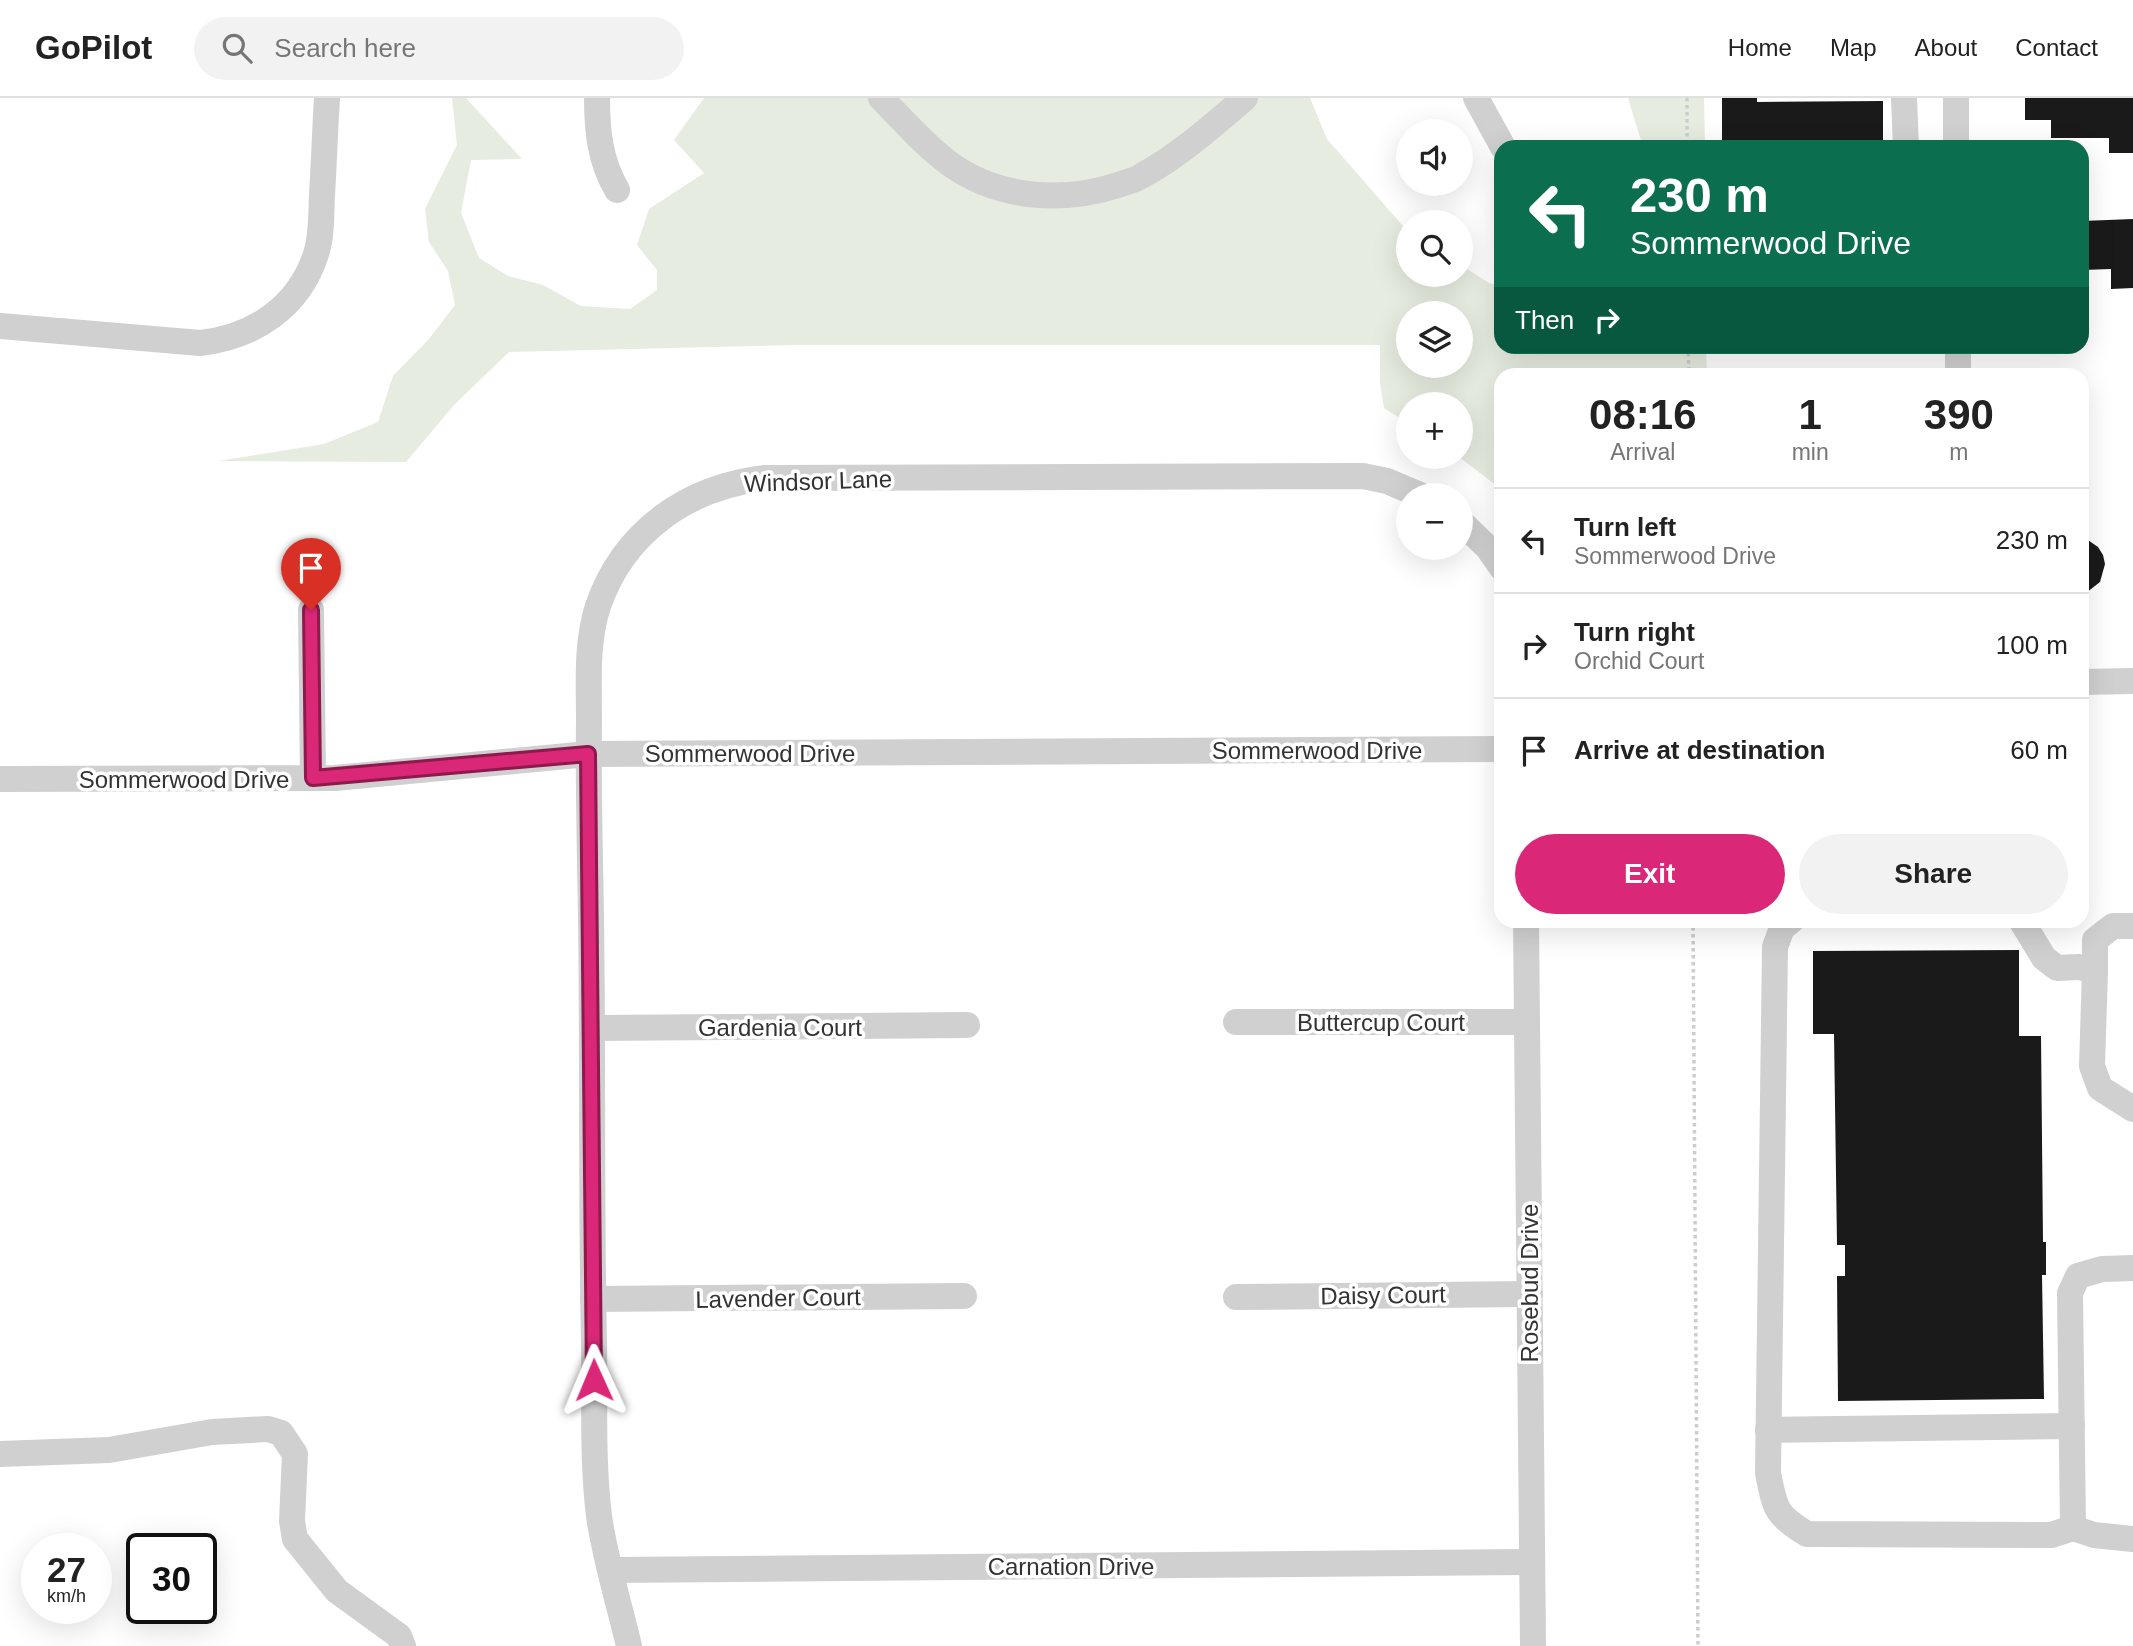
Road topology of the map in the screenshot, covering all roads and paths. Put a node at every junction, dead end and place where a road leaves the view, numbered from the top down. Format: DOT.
graph roads {
  1 [pos="327,98"];
  2 [pos="597,98"];
  3 [pos="881,98"];
  4 [pos="1245,98"];
  5 [pos="1476,98"];
  6 [pos="1686,98"];
  7 [pos="1904,98"];
  8 [pos="1956,98"];
  9 [pos="1499,140"];
  10 [pos="1687,140"];
  11 [pos="1906,140"];
  12 [pos="1956,140"];
  13 [pos="617,190"];
  14 [pos="0,326"];
  15 [pos="1396,485"];
  16 [pos="1473,534"];
  17 [pos="1494,557"];
  18 [pos="311,610"];
  19 [pos="2133,681"];
  20 [pos="2089,682"];
  21 [pos="1494,749"];
  22 [pos="588,754"];
  23 [pos="313,778"];
  24 [pos="0,779"];
  25 [pos="2133,926"];
  26 [pos="1526,928"];
  27 [pos="1693,928"];
  28 [pos="1782,928"];
  29 [pos="2026,928"];
  30 [pos="2095,971"];
  31 [pos="1236,1022"];
  32 [pos="1527,1022"];
  33 [pos="967,1025"];
  34 [pos="593,1028"];
  35 [pos="2133,1109"];
  36 [pos="2133,1268"];
  37 [pos="1530,1294"];
  38 [pos="964,1296"];
  39 [pos="1236,1297"];
  40 [pos="593,1299"];
  41 [pos="2072,1426"];
  42 [pos="1769,1430"];
  43 [pos="0,1454"];
  44 [pos="2073,1528"];
  45 [pos="2133,1539"];
  46 [pos="1530,1562"];
  47 [pos="611,1570"];
  48 [pos="403,1646"];
  49 [pos="629,1646"];
  50 [pos="1532,1646"];
  51 [pos="1698,1646"];
  1 -- 14 [label="street"];
  2 -- 13 [label="street"];
  3 -- 4 [label="street"];
  5 -- 9 [label="street"];
  6 -- 10 [label="path"];
  7 -- 11 [label="street"];
  8 -- 12 [label="street"];
  15 -- 22 [label="street, Windsor Lane"];
  16 -- 17 [label="street"];
  18 -- 23 [label="street"];
  19 -- 20 [label="street"];
  21 -- 22 [label="street, Sommerwood Drive"];
  22 -- 23 [label="street, Sommerwood Drive"];
  22 -- 34 [label="street, Windsor Lane"];
  23 -- 24 [label="street, Sommerwood Drive"];
  25 -- 30 [label="street"];
  26 -- 32 [label="street, Rosebud Drive"];
  27 -- 51 [label="path"];
  28 -- 42 [label="street"];
  29 -- 30 [label="street"];
  30 -- 35 [label="street"];
  31 -- 32 [label="street, Buttercup Court"];
  32 -- 37 [label="street, Rosebud Drive"];
  33 -- 34 [label="street, Gardenia Court"];
  34 -- 40 [label="street, Windsor Lane"];
  36 -- 41 [label="street"];
  37 -- 39 [label="street, Daisy Court"];
  37 -- 46 [label="street, Rosebud Drive"];
  38 -- 40 [label="street, Lavender Court"];
  40 -- 47 [label="street, Windsor Lane"];
  41 -- 42 [label="street"];
  41 -- 44 [label="street"];
  42 -- 44 [label="street"];
  43 -- 48 [label="street"];
  44 -- 45 [label="street"];
  46 -- 47 [label="street, Carnation Drive"];
  46 -- 50 [label="street, Rosebud Drive"];
  47 -- 49 [label="street, Windsor Lane"];
}
